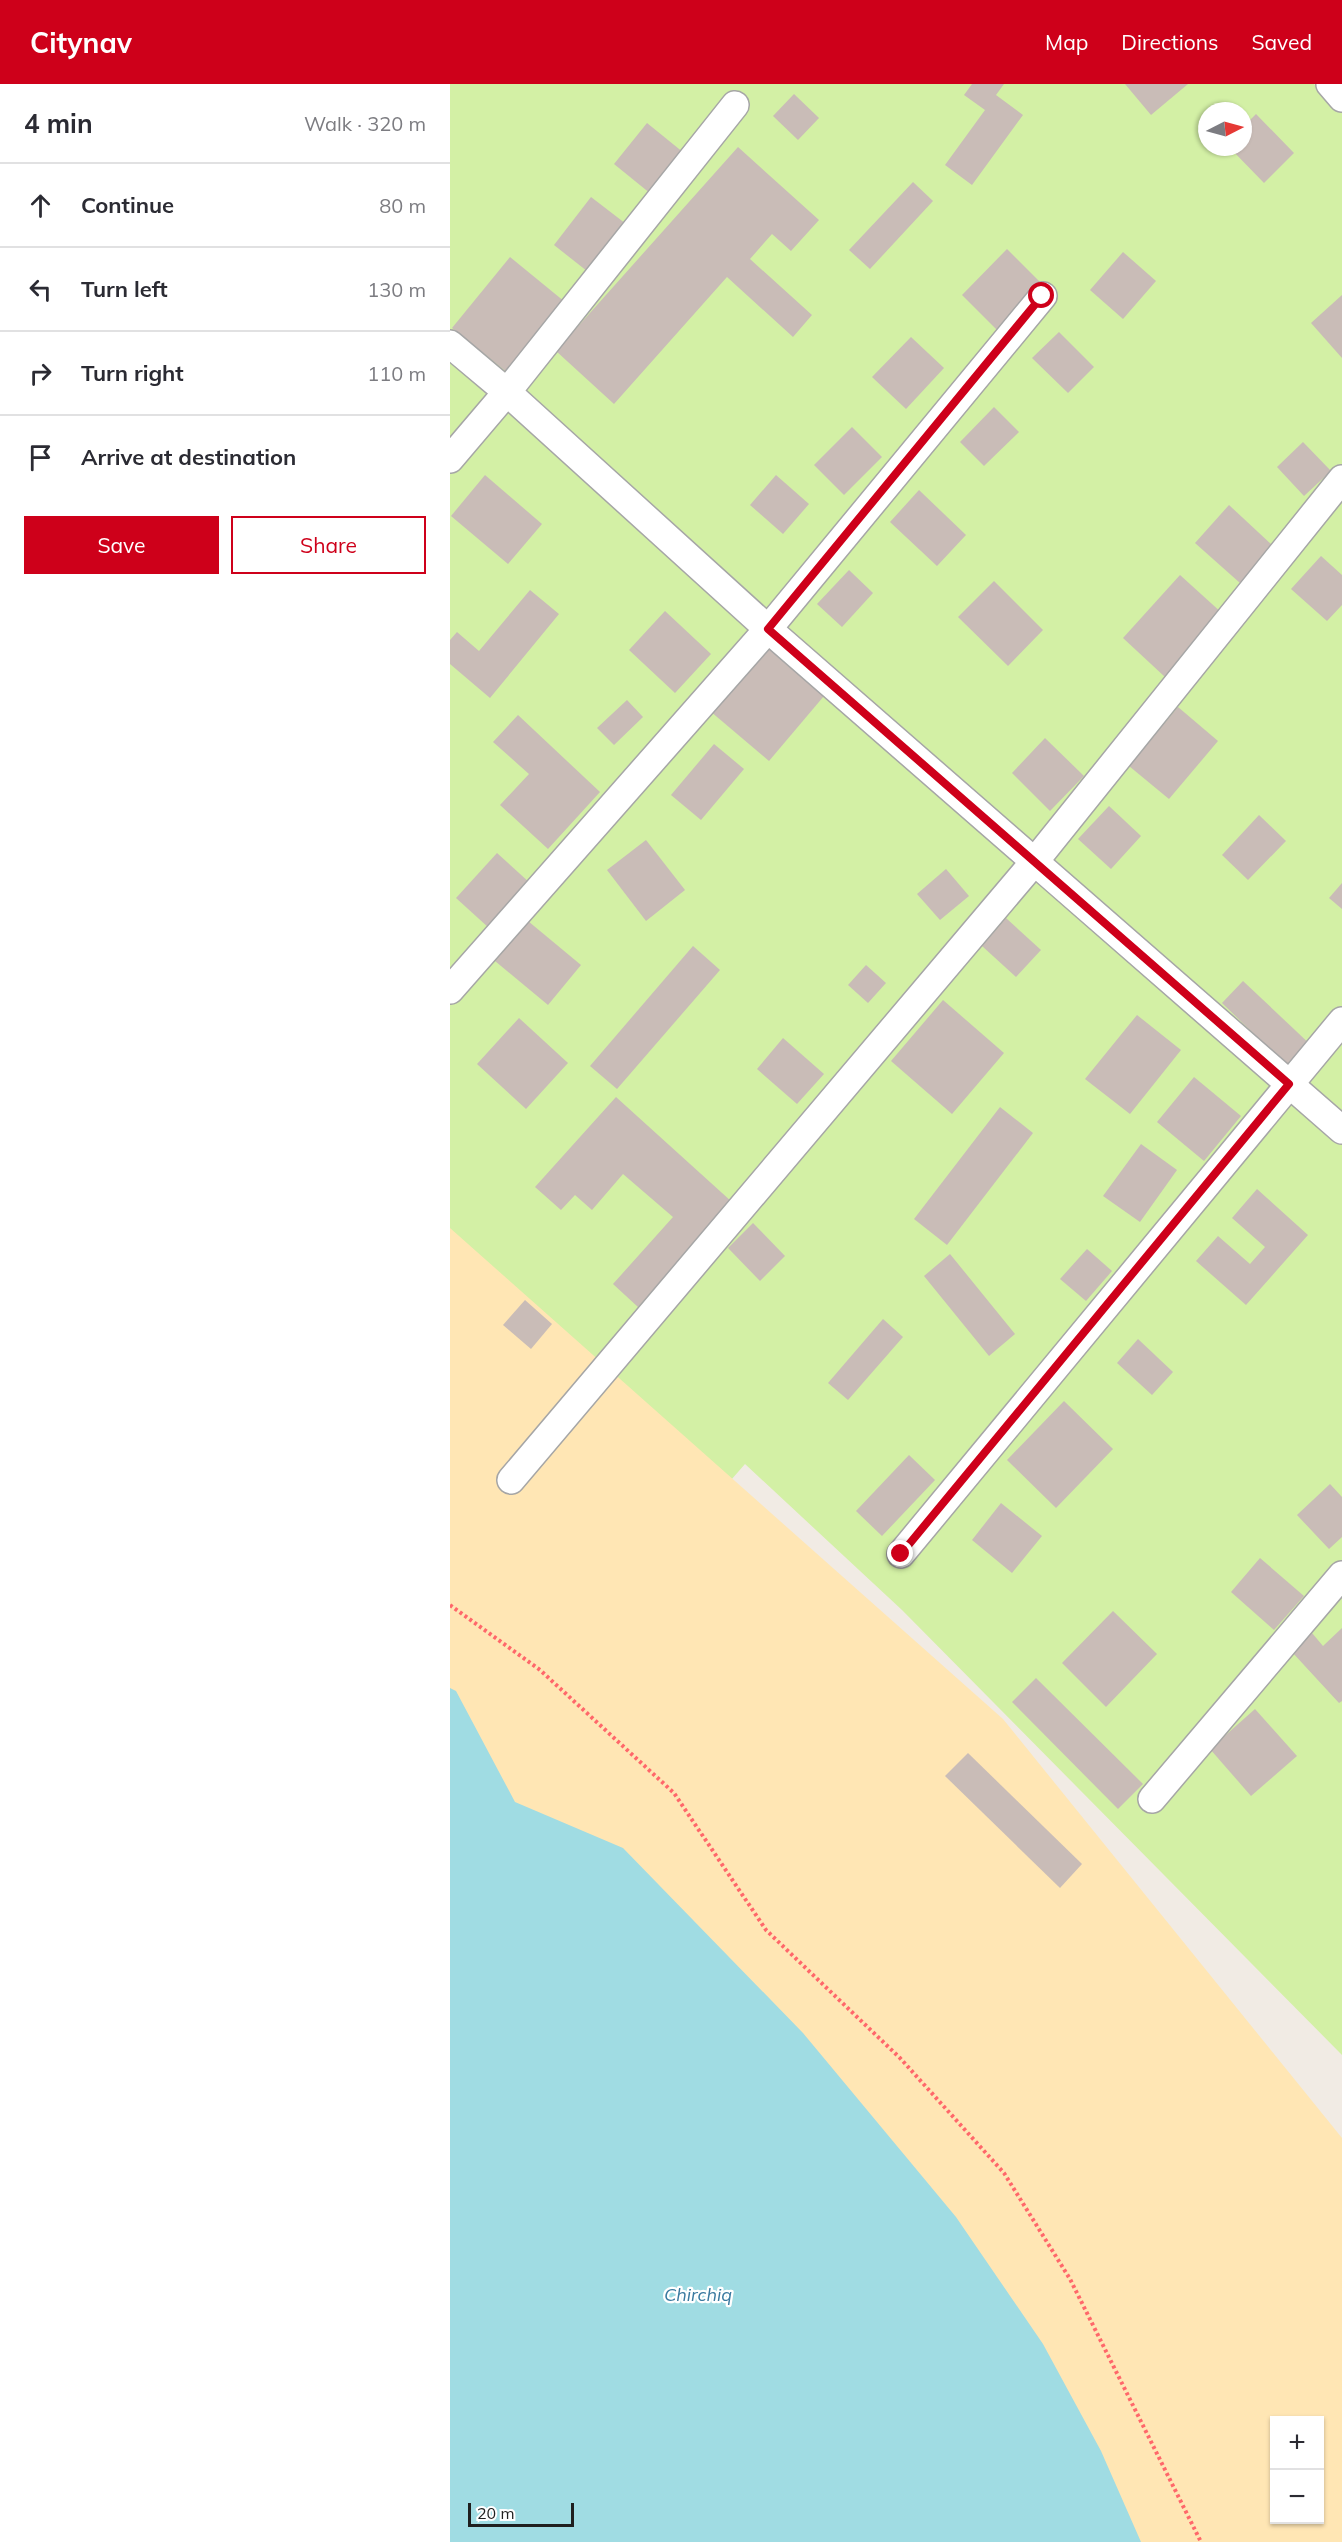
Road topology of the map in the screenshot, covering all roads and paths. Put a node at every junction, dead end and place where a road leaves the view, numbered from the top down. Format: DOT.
graph roads {
  1 [pos="1330,84"];
  2 [pos="1342,98"];
  3 [pos="735,105"];
  4 [pos="1042,296"];
  5 [pos="450,344"];
  6 [pos="507,392"];
  7 [pos="450,459"];
  8 [pos="1342,479"];
  9 [pos="768,629"];
  10 [pos="1035,861"];
  11 [pos="450,990"];
  12 [pos="1342,1021"];
  13 [pos="1289,1084"];
  14 [pos="1342,1131"];
  15 [pos="511,1480"];
  16 [pos="901,1554"];
  17 [pos="1342,1575"];
  18 [pos="450,1605"];
  19 [pos="1152,1799"];
  20 [pos="1201,2542"];
  1 -- 2 [label="street"];
  3 -- 6 [label="street"];
  4 -- 9 [label="street"];
  5 -- 6 [label="street"];
  6 -- 7 [label="street"];
  6 -- 9 [label="street"];
  8 -- 10 [label="street"];
  9 -- 10 [label="street"];
  9 -- 11 [label="street"];
  10 -- 13 [label="street"];
  10 -- 15 [label="street"];
  12 -- 13 [label="street"];
  13 -- 14 [label="street"];
  13 -- 16 [label="street"];
  17 -- 19 [label="street"];
  18 -- 20 [label="path"];
}
